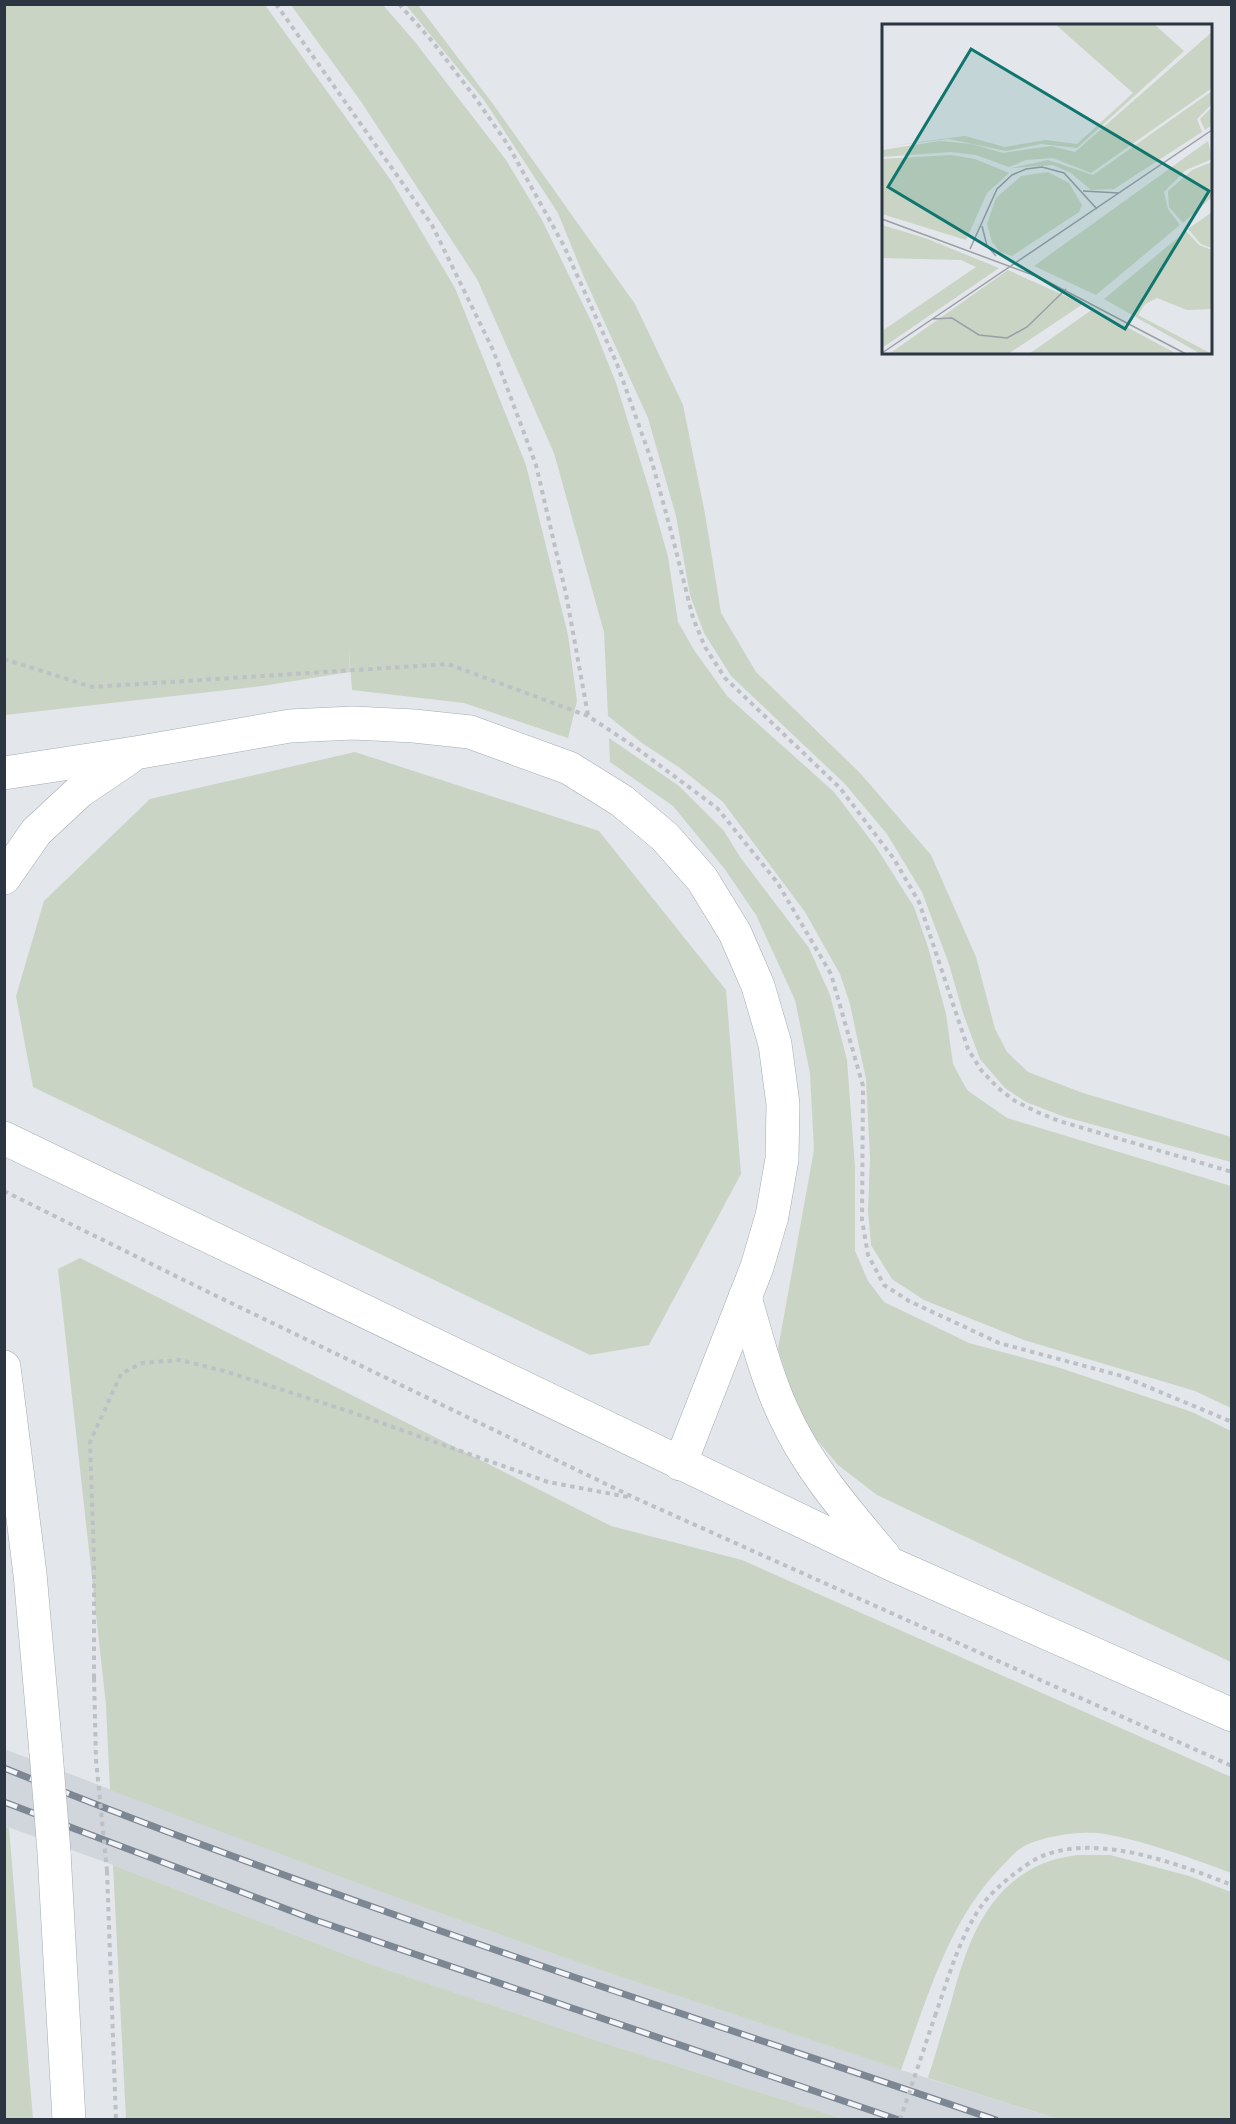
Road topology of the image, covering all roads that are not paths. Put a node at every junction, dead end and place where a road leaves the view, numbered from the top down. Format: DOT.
graph roads {
  1 [pos="135,753"];
  2 [pos="4,773"];
  3 [pos="4,878"];
  4 [pos="4,1138"];
  5 [pos="745,1297"];
  6 [pos="4,1367"];
  7 [pos="680,1464"];
  8 [pos="891,1564"];
  9 [pos="17,1569"];
  10 [pos="1232,1715"];
  11 [pos="69,2120"];
  1 -- 2 [label="main road"];
  1 -- 3 [label="main road"];
  1 -- 5 [label="main road"];
  4 -- 7 [label="main road"];
  5 -- 7 [label="main road"];
  5 -- 8 [label="main road"];
  6 -- 9 [label="main road"];
  7 -- 8 [label="main road"];
  8 -- 10 [label="main road"];
  9 -- 11 [label="main road, bridge"];
}
